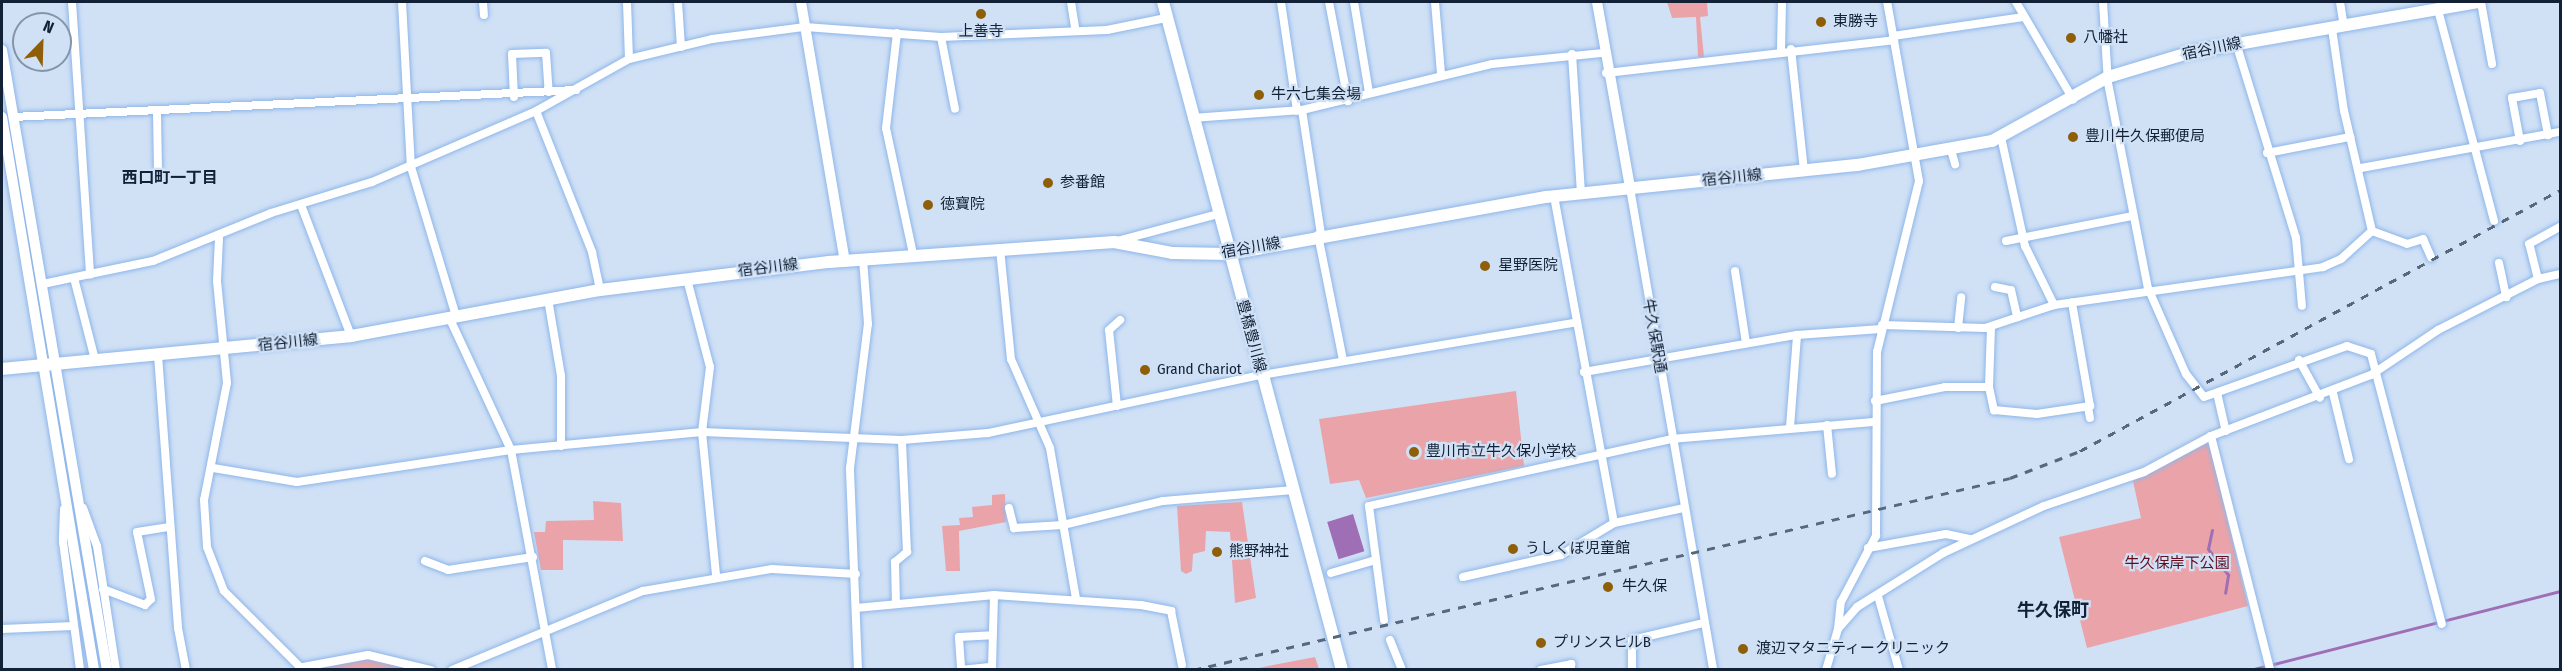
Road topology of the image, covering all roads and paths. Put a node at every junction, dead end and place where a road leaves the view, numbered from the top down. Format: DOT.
graph roads {
  1 [pos="72,2"];
  2 [pos="402,2"];
  3 [pos="483,2"];
  4 [pos="627,2"];
  5 [pos="678,2"];
  6 [pos="801,2"];
  7 [pos="1071,2"];
  8 [pos="1163,2"];
  9 [pos="1281,2"];
  10 [pos="1329,2"];
  11 [pos="1354,2"];
  12 [pos="1435,2"];
  13 [pos="1597,2"];
  14 [pos="1782,2"];
  15 [pos="1887,2"];
  16 [pos="2016,2"];
  17 [pos="2103,2"];
  18 [pos="2340,2"];
  19 [pos="2479,2"];
  20 [pos="2438,10"];
  21 [pos="484,15"];
  22 [pos="2024,17"];
  23 [pos="1166,18"];
  24 [pos="805,27"];
  25 [pos="1075,28"];
  26 [pos="2338,28"];
  27 [pos="897,33"];
  28 [pos="941,37"];
  29 [pos="1893,38"];
  30 [pos="2236,43"];
  31 [pos="681,47"];
  32 [pos="1791,49"];
  33 [pos="2,50"];
  34 [pos="1781,50"];
  35 [pos="1603,53"];
  36 [pos="1572,54"];
  37 [pos="629,59"];
  38 [pos="2492,64"];
  39 [pos="1606,73"];
  40 [pos="1441,74"];
  41 [pos="2108,77"];
  42 [pos="580,90"];
  43 [pos="549,92"];
  44 [pos="1369,93"];
  45 [pos="514,97"];
  46 [pos="2073,99"];
  47 [pos="1348,101"];
  48 [pos="407,102"];
  49 [pos="955,109"];
  50 [pos="1299,110"];
  51 [pos="536,111"];
  52 [pos="157,112"];
  53 [pos="80,116"];
  54 [pos="2,117"];
  55 [pos="13,117"];
  56 [pos="1192,118"];
  57 [pos="2560,132"];
  58 [pos="2548,135"];
  59 [pos="2001,137"];
  60 [pos="2350,137"];
  61 [pos="2520,141"];
  62 [pos="1951,150"];
  63 [pos="2473,151"];
  64 [pos="2266,153"];
  65 [pos="1916,156"];
  66 [pos="1954,164"];
  67 [pos="411,167"];
  68 [pos="158,168"];
  69 [pos="2361,168"];
  70 [pos="1804,170"];
  71 [pos="1630,188"];
  72 [pos="1581,194"];
  73 [pos="1554,196"];
  74 [pos="301,205"];
  75 [pos="1218,214"];
  76 [pos="2132,216"];
  77 [pos="2494,221"];
  78 [pos="2560,227"];
  79 [pos="2372,231"];
  80 [pos="1319,235"];
  81 [pos="2024,237"];
  82 [pos="219,238"];
  83 [pos="2006,240"];
  84 [pos="1114,242"];
  85 [pos="1000,249"];
  86 [pos="913,254"];
  87 [pos="1229,254"];
  88 [pos="2431,257"];
  89 [pos="862,259"];
  90 [pos="845,261"];
  91 [pos="2499,262"];
  92 [pos="2299,270"];
  93 [pos="1735,271"];
  94 [pos="90,274"];
  95 [pos="2560,274"];
  96 [pos="75,278"];
  97 [pos="687,279"];
  98 [pos="2538,279"];
  99 [pos="43,284"];
  100 [pos="1995,287"];
  101 [pos="600,290"];
  102 [pos="2149,291"];
  103 [pos="1961,297"];
  104 [pos="2506,297"];
  105 [pos="548,299"];
  106 [pos="2072,303"];
  107 [pos="2054,305"];
  108 [pos="2302,306"];
  109 [pos="453,316"];
  110 [pos="2017,317"];
  111 [pos="1120,320"];
  112 [pos="1573,323"];
  113 [pos="1881,327"];
  114 [pos="1991,327"];
  115 [pos="1958,328"];
  116 [pos="1797,335"];
  117 [pos="351,336"];
  118 [pos="1746,343"];
  119 [pos="227,350"];
  120 [pos="158,355"];
  121 [pos="1658,358"];
  122 [pos="95,360"];
  123 [pos="1343,360"];
  124 [pos="2299,360"];
  125 [pos="56,363"];
  126 [pos="40,364"];
  127 [pos="2,369"];
  128 [pos="2380,370"];
  129 [pos="1584,372"];
  130 [pos="1262,375"];
  131 [pos="1989,387"];
  132 [pos="2217,393"];
  133 [pos="2333,393"];
  134 [pos="2320,398"];
  135 [pos="1875,401"];
  136 [pos="1117,406"];
  137 [pos="2088,407"];
  138 [pos="2090,418"];
  139 [pos="1875,422"];
  140 [pos="1038,423"];
  141 [pos="1827,425"];
  142 [pos="1790,427"];
  143 [pos="2226,431"];
  144 [pos="702,432"];
  145 [pos="2211,436"];
  146 [pos="853,439"];
  147 [pos="1672,439"];
  148 [pos="902,440"];
  149 [pos="561,446"];
  150 [pos="511,450"];
  151 [pos="1599,455"];
  152 [pos="2349,459"];
  153 [pos="213,468"];
  154 [pos="1832,474"];
  155 [pos="1294,490"];
  156 [pos="65,502"];
  157 [pos="81,502"];
  158 [pos="1009,508"];
  159 [pos="1684,508"];
  160 [pos="1614,523"];
  161 [pos="1063,525"];
  162 [pos="170,527"];
  163 [pos="1970,540"];
  164 [pos="1868,548"];
  165 [pos="533,557"];
  166 [pos="1376,560"];
  167 [pos="425,561"];
  168 [pos="1331,573"];
  169 [pos="716,574"];
  170 [pos="856,574"];
  171 [pos="1463,577"];
  172 [pos="103,589"];
  173 [pos="994,595"];
  174 [pos="1878,596"];
  175 [pos="1076,599"];
  176 [pos="896,604"];
  177 [pos="856,608"];
  178 [pos="1384,620"];
  179 [pos="1704,623"];
  180 [pos="2442,624"];
  181 [pos="73,626"];
  182 [pos="2,629"];
  183 [pos="1838,629"];
  184 [pos="545,630"];
  185 [pos="992,635"];
  186 [pos="1390,640"];
  187 [pos="1182,665"];
  188 [pos="303,668"];
  189 [pos="961,668"];
  190 [pos="80,669"];
  191 [pos="94,669"];
  192 [pos="107,669"];
  193 [pos="116,669"];
  194 [pos="186,669"];
  195 [pos="431,669"];
  196 [pos="452,669"];
  197 [pos="552,669"];
  198 [pos="858,669"];
  199 [pos="1342,669"];
  200 [pos="1402,669"];
  201 [pos="1541,669"];
  202 [pos="1571,669"];
  203 [pos="1632,669"];
  204 [pos="1713,669"];
  205 [pos="1826,669"];
  206 [pos="1899,669"];
  207 [pos="2270,669"];
  1 -- 53 [label="street"];
  2 -- 48 [label="street"];
  3 -- 21 [label="street"];
  4 -- 37 [label="street"];
  5 -- 31 [label="street"];
  6 -- 24 [label="street"];
  7 -- 25 [label="street"];
  8 -- 23 [label="main road, 豊橋豊川線"];
  9 -- 50 [label="street"];
  10 -- 47 [label="street"];
  11 -- 44 [label="street"];
  12 -- 40 [label="street"];
  13 -- 35 [label="street, 牛久保駅通"];
  14 -- 34 [label="street"];
  15 -- 29 [label="street"];
  16 -- 22 [label="street"];
  17 -- 41 [label="street"];
  18 -- 26 [label="street"];
  19 -- 20 [label="main road, 宿谷川線"];
  19 -- 38 [label="street"];
  20 -- 26 [label="main road, 宿谷川線"];
  20 -- 63 [label="street"];
  22 -- 29 [label="street"];
  22 -- 46 [label="street"];
  23 -- 25 [label="street"];
  23 -- 56 [label="main road, 豊橋豊川線"];
  24 -- 27 [label="street"];
  24 -- 31 [label="street"];
  24 -- 90 [label="street"];
  25 -- 28 [label="street"];
  26 -- 30 [label="main road, 宿谷川線"];
  26 -- 60 [label="street"];
  27 -- 28 [label="street"];
  27 -- 86 [label="street"];
  28 -- 49 [label="street"];
  29 -- 32 [label="street"];
  29 -- 65 [label="street"];
  30 -- 41 [label="main road, 宿谷川線"];
  30 -- 64 [label="street"];
  31 -- 37 [label="street"];
  32 -- 34 [label="street"];
  32 -- 70 [label="street"];
  33 -- 55 [label="street"];
  34 -- 39 [label="street"];
  35 -- 36 [label="street"];
  35 -- 39 [label="street, 牛久保駅通"];
  36 -- 40 [label="street"];
  36 -- 72 [label="street"];
  37 -- 42 [label="street"];
  39 -- 71 [label="street, 牛久保駅通"];
  40 -- 44 [label="street"];
  41 -- 46 [label="main road, 宿谷川線"];
  41 -- 76 [label="street"];
  42 -- 43 [label="street"];
  42 -- 51 [label="street"];
  43 -- 45 [label="street"];
  43 -- 45 [label="street"];
  44 -- 47 [label="street"];
  45 -- 48 [label="street"];
  46 -- 59 [label="main road, 宿谷川線"];
  47 -- 50 [label="street"];
  48 -- 52 [label="street"];
  48 -- 67 [label="street"];
  50 -- 56 [label="street"];
  50 -- 80 [label="street"];
  51 -- 67 [label="street"];
  51 -- 101 [label="street"];
  52 -- 53 [label="street"];
  52 -- 68 [label="street"];
  53 -- 55 [label="street"];
  53 -- 94 [label="street"];
  54 -- 126 [label="street"];
  55 -- 99 [label="street"];
  56 -- 75 [label="main road, 豊橋豊川線"];
  57 -- 58 [label="street"];
  58 -- 61 [label="street"];
  58 -- 61 [label="street"];
  59 -- 62 [label="main road, 宿谷川線"];
  59 -- 81 [label="street"];
  60 -- 64 [label="street"];
  60 -- 69 [label="street"];
  61 -- 63 [label="street"];
  62 -- 65 [label="main road, 宿谷川線"];
  62 -- 66 [label="street"];
  63 -- 69 [label="street"];
  63 -- 77 [label="street"];
  64 -- 92 [label="street"];
  65 -- 70 [label="main road, 宿谷川線"];
  65 -- 113 [label="street"];
  67 -- 74 [label="street"];
  67 -- 109 [label="street"];
  69 -- 79 [label="street"];
  70 -- 71 [label="main road, 宿谷川線"];
  71 -- 72 [label="main road, 宿谷川線"];
  71 -- 121 [label="street, 牛久保駅通"];
  72 -- 73 [label="main road, 宿谷川線"];
  73 -- 80 [label="main road, 宿谷川線"];
  73 -- 112 [label="street"];
  74 -- 82 [label="street"];
  74 -- 117 [label="street"];
  75 -- 84 [label="street"];
  75 -- 87 [label="main road, 豊橋豊川線"];
  76 -- 81 [label="street"];
  76 -- 102 [label="street"];
  78 -- 98 [label="street"];
  79 -- 88 [label="street"];
  79 -- 92 [label="street"];
  80 -- 87 [label="main road, 宿谷川線"];
  80 -- 123 [label="street"];
  81 -- 83 [label="street"];
  81 -- 107 [label="street"];
  82 -- 94 [label="street"];
  82 -- 119 [label="street"];
  84 -- 85 [label="main road, 宿谷川線"];
  84 -- 87 [label="main road, 宿谷川線"];
  85 -- 86 [label="main road, 宿谷川線"];
  85 -- 140 [label="street"];
  86 -- 89 [label="main road, 宿谷川線"];
  87 -- 130 [label="main road, 豊橋豊川線"];
  89 -- 90 [label="main road, 宿谷川線"];
  89 -- 146 [label="street"];
  90 -- 97 [label="main road, 宿谷川線"];
  91 -- 104 [label="street"];
  92 -- 102 [label="street"];
  92 -- 108 [label="street"];
  93 -- 118 [label="street"];
  94 -- 96 [label="street"];
  95 -- 98 [label="street"];
  96 -- 99 [label="street"];
  96 -- 122 [label="street"];
  97 -- 101 [label="main road, 宿谷川線"];
  97 -- 144 [label="street"];
  98 -- 104 [label="street"];
  99 -- 125 [label="street"];
  100 -- 110 [label="street"];
  101 -- 105 [label="main road, 宿谷川線"];
  102 -- 106 [label="street"];
  102 -- 132 [label="street"];
  103 -- 115 [label="street"];
  104 -- 128 [label="street"];
  105 -- 109 [label="main road, 宿谷川線"];
  105 -- 149 [label="street"];
  106 -- 107 [label="street"];
  106 -- 137 [label="street"];
  107 -- 110 [label="street"];
  109 -- 117 [label="main road, 宿谷川線"];
  109 -- 150 [label="street"];
  110 -- 114 [label="street"];
  111 -- 136 [label="street"];
  112 -- 123 [label="street"];
  112 -- 129 [label="street"];
  113 -- 115 [label="street"];
  113 -- 116 [label="street"];
  113 -- 135 [label="street"];
  114 -- 115 [label="street"];
  114 -- 131 [label="street"];
  116 -- 118 [label="street"];
  116 -- 142 [label="street"];
  117 -- 119 [label="main road, 宿谷川線"];
  118 -- 121 [label="street"];
  119 -- 120 [label="main road, 宿谷川線"];
  119 -- 153 [label="street"];
  120 -- 122 [label="main road, 宿谷川線"];
  120 -- 162 [label="street"];
  121 -- 129 [label="street"];
  121 -- 147 [label="street, 牛久保駅通"];
  122 -- 125 [label="main road, 宿谷川線"];
  123 -- 130 [label="street"];
  124 -- 128 [label="street"];
  124 -- 132 [label="street"];
  124 -- 134 [label="street"];
  125 -- 126 [label="main road, 宿谷川線"];
  125 -- 157 [label="street"];
  126 -- 127 [label="main road, 宿谷川線"];
  126 -- 156 [label="street"];
  128 -- 133 [label="street"];
  128 -- 180 [label="street"];
  129 -- 151 [label="street"];
  130 -- 136 [label="street"];
  130 -- 155 [label="main road, 豊橋豊川線"];
  131 -- 135 [label="street"];
  131 -- 137 [label="street"];
  132 -- 143 [label="street"];
  133 -- 134 [label="street"];
  133 -- 152 [label="street"];
  134 -- 143 [label="street"];
  135 -- 139 [label="street"];
  136 -- 140 [label="street"];
  137 -- 138 [label="street"];
  139 -- 141 [label="street"];
  139 -- 164 [label="street"];
  140 -- 148 [label="street"];
  140 -- 161 [label="street"];
  141 -- 142 [label="street"];
  141 -- 154 [label="street"];
  142 -- 147 [label="street"];
  143 -- 145 [label="street"];
  144 -- 146 [label="street"];
  144 -- 149 [label="street"];
  144 -- 169 [label="street"];
  145 -- 163 [label="street"];
  145 -- 207 [label="street"];
  146 -- 148 [label="street"];
  146 -- 170 [label="street"];
  147 -- 151 [label="street"];
  147 -- 159 [label="street, 牛久保駅通"];
  148 -- 176 [label="street"];
  149 -- 150 [label="street"];
  150 -- 153 [label="street"];
  150 -- 165 [label="street"];
  151 -- 160 [label="street"];
  151 -- 166 [label="street"];
  153 -- 188 [label="street"];
  155 -- 161 [label="street"];
  155 -- 199 [label="main road, 豊橋豊川線"];
  156 -- 181 [label="street"];
  156 -- 191 [label="street"];
  157 -- 172 [label="street"];
  157 -- 192 [label="street"];
  158 -- 161 [label="street"];
  159 -- 160 [label="street"];
  159 -- 179 [label="street, 牛久保駅通"];
  160 -- 171 [label="street"];
  161 -- 175 [label="street"];
  162 -- 172 [label="street"];
  162 -- 194 [label="street"];
  163 -- 164 [label="street"];
  163 -- 174 [label="street"];
  164 -- 183 [label="street"];
  165 -- 167 [label="street"];
  165 -- 184 [label="street"];
  166 -- 168 [label="street"];
  166 -- 178 [label="street"];
  169 -- 170 [label="street"];
  169 -- 184 [label="street"];
  170 -- 177 [label="street"];
  172 -- 193 [label="street"];
  173 -- 175 [label="street"];
  173 -- 176 [label="street"];
  173 -- 185 [label="street"];
  174 -- 183 [label="street"];
  174 -- 206 [label="street"];
  175 -- 187 [label="street"];
  176 -- 177 [label="street"];
  177 -- 198 [label="street"];
  179 -- 203 [label="street"];
  179 -- 204 [label="street, 牛久保駅通"];
  181 -- 182 [label="street"];
  181 -- 190 [label="street"];
  183 -- 205 [label="street"];
  184 -- 196 [label="street"];
  184 -- 197 [label="street"];
  185 -- 189 [label="street"];
  185 -- 189 [label="street"];
  186 -- 200 [label="street"];
  188 -- 195 [label="street"];
  201 -- 202 [label="street"];
}
